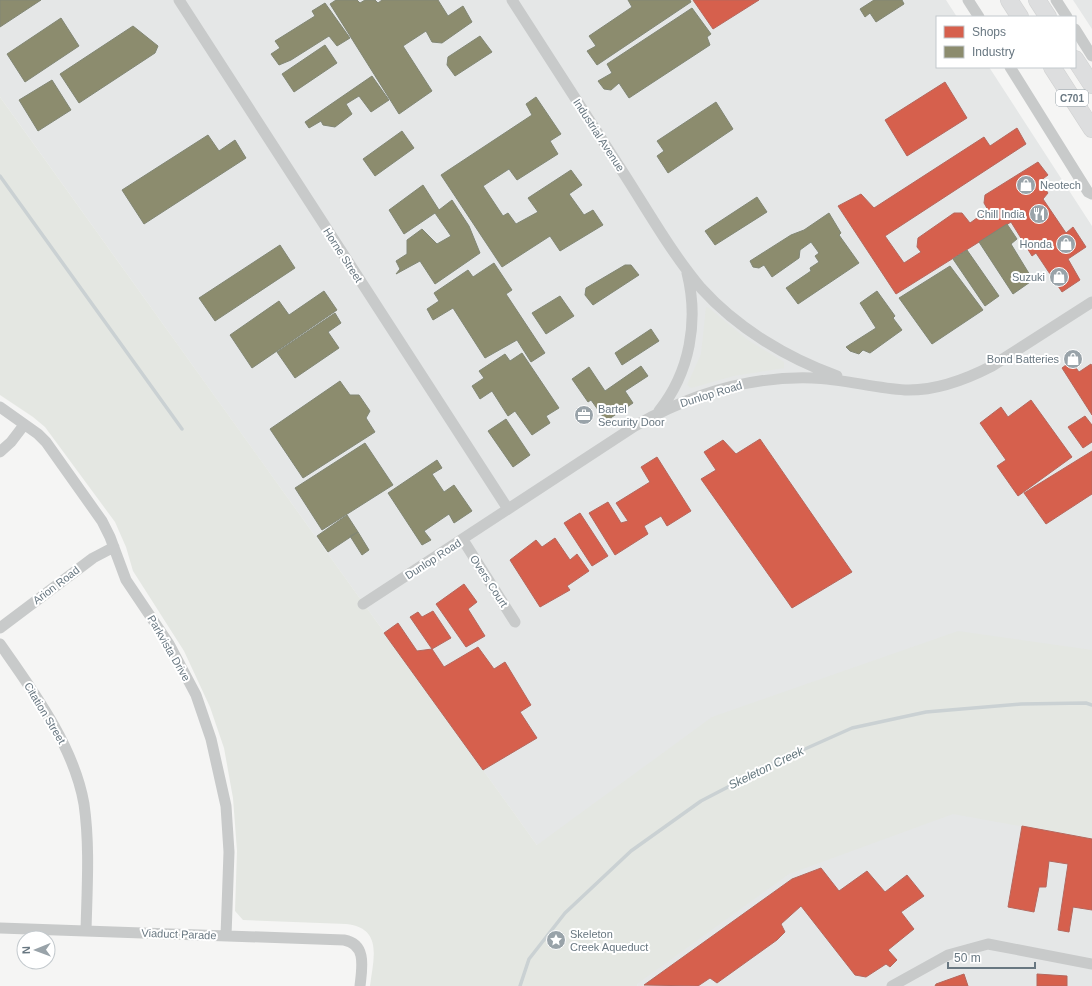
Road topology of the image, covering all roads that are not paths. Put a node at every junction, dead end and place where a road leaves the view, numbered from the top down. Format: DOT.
graph roads {
  1 [pos="179,0"];
  2 [pos="512,0"];
  3 [pos="968,0"];
  4 [pos="1009,0"];
  5 [pos="1037,0"];
  6 [pos="1056,0"];
  7 [pos="978,16"];
  8 [pos="1019,16"];
  9 [pos="1047,16"];
  10 [pos="1066,16"];
  11 [pos="1076,31"];
  12 [pos="1092,56"];
  13 [pos="1076,61"];
  14 [pos="1011,68"];
  15 [pos="1053,68"];
  16 [pos="1092,85"];
  17 [pos="1092,129"];
  18 [pos="1091,196"];
  19 [pos="687,270"];
  20 [pos="1092,302"];
  21 [pos="856,382"];
  22 [pos="0,407"];
  23 [pos="657,413"];
  24 [pos="24,425"];
  25 [pos="0,452"];
  26 [pos="508,509"];
  27 [pos="463,540"];
  28 [pos="114,547"];
  29 [pos="363,604"];
  30 [pos="515,622"];
  31 [pos="0,628"];
  32 [pos="0,644"];
  33 [pos="0,928"];
  34 [pos="86,931"];
  35 [pos="226,936"];
  36 [pos="1092,964"];
  37 [pos="360,986"];
  38 [pos="892,986"];
  1 -- 26 [label="street, Horne Street"];
  2 -- 19 [label="street, Industrial Avenue"];
  3 -- 7 [label="street"];
  4 -- 8 [label="main road"];
  5 -- 9 [label="main road"];
  6 -- 10 [label="street"];
  11 -- 12 [label="street"];
  13 -- 16 [label="main road, C701"];
  14 -- 18 [label="street"];
  15 -- 17 [label="main road, C701"];
  19 -- 21 [label="street, Industrial Avenue"];
  19 -- 23 [label="street, Industrial Avenue"];
  20 -- 21 [label="street, Dunlop Road"];
  21 -- 23 [label="street, Dunlop Road"];
  22 -- 24 [label="street, Parkvista Drive"];
  23 -- 26 [label="street, Dunlop Road"];
  24 -- 25 [label="street"];
  24 -- 28 [label="street, Parkvista Drive"];
  26 -- 27 [label="street, Dunlop Road"];
  27 -- 29 [label="street, Dunlop Road"];
  27 -- 30 [label="street, Overs Court"];
  28 -- 31 [label="street, Arion Road"];
  28 -- 35 [label="street, Parkvista Drive"];
  32 -- 34 [label="street, Citation Street"];
  33 -- 34 [label="street, Viaduct Parade"];
  34 -- 35 [label="street, Viaduct Parade"];
  35 -- 37 [label="street, Viaduct Parade"];
  36 -- 38 [label="street"];
}
